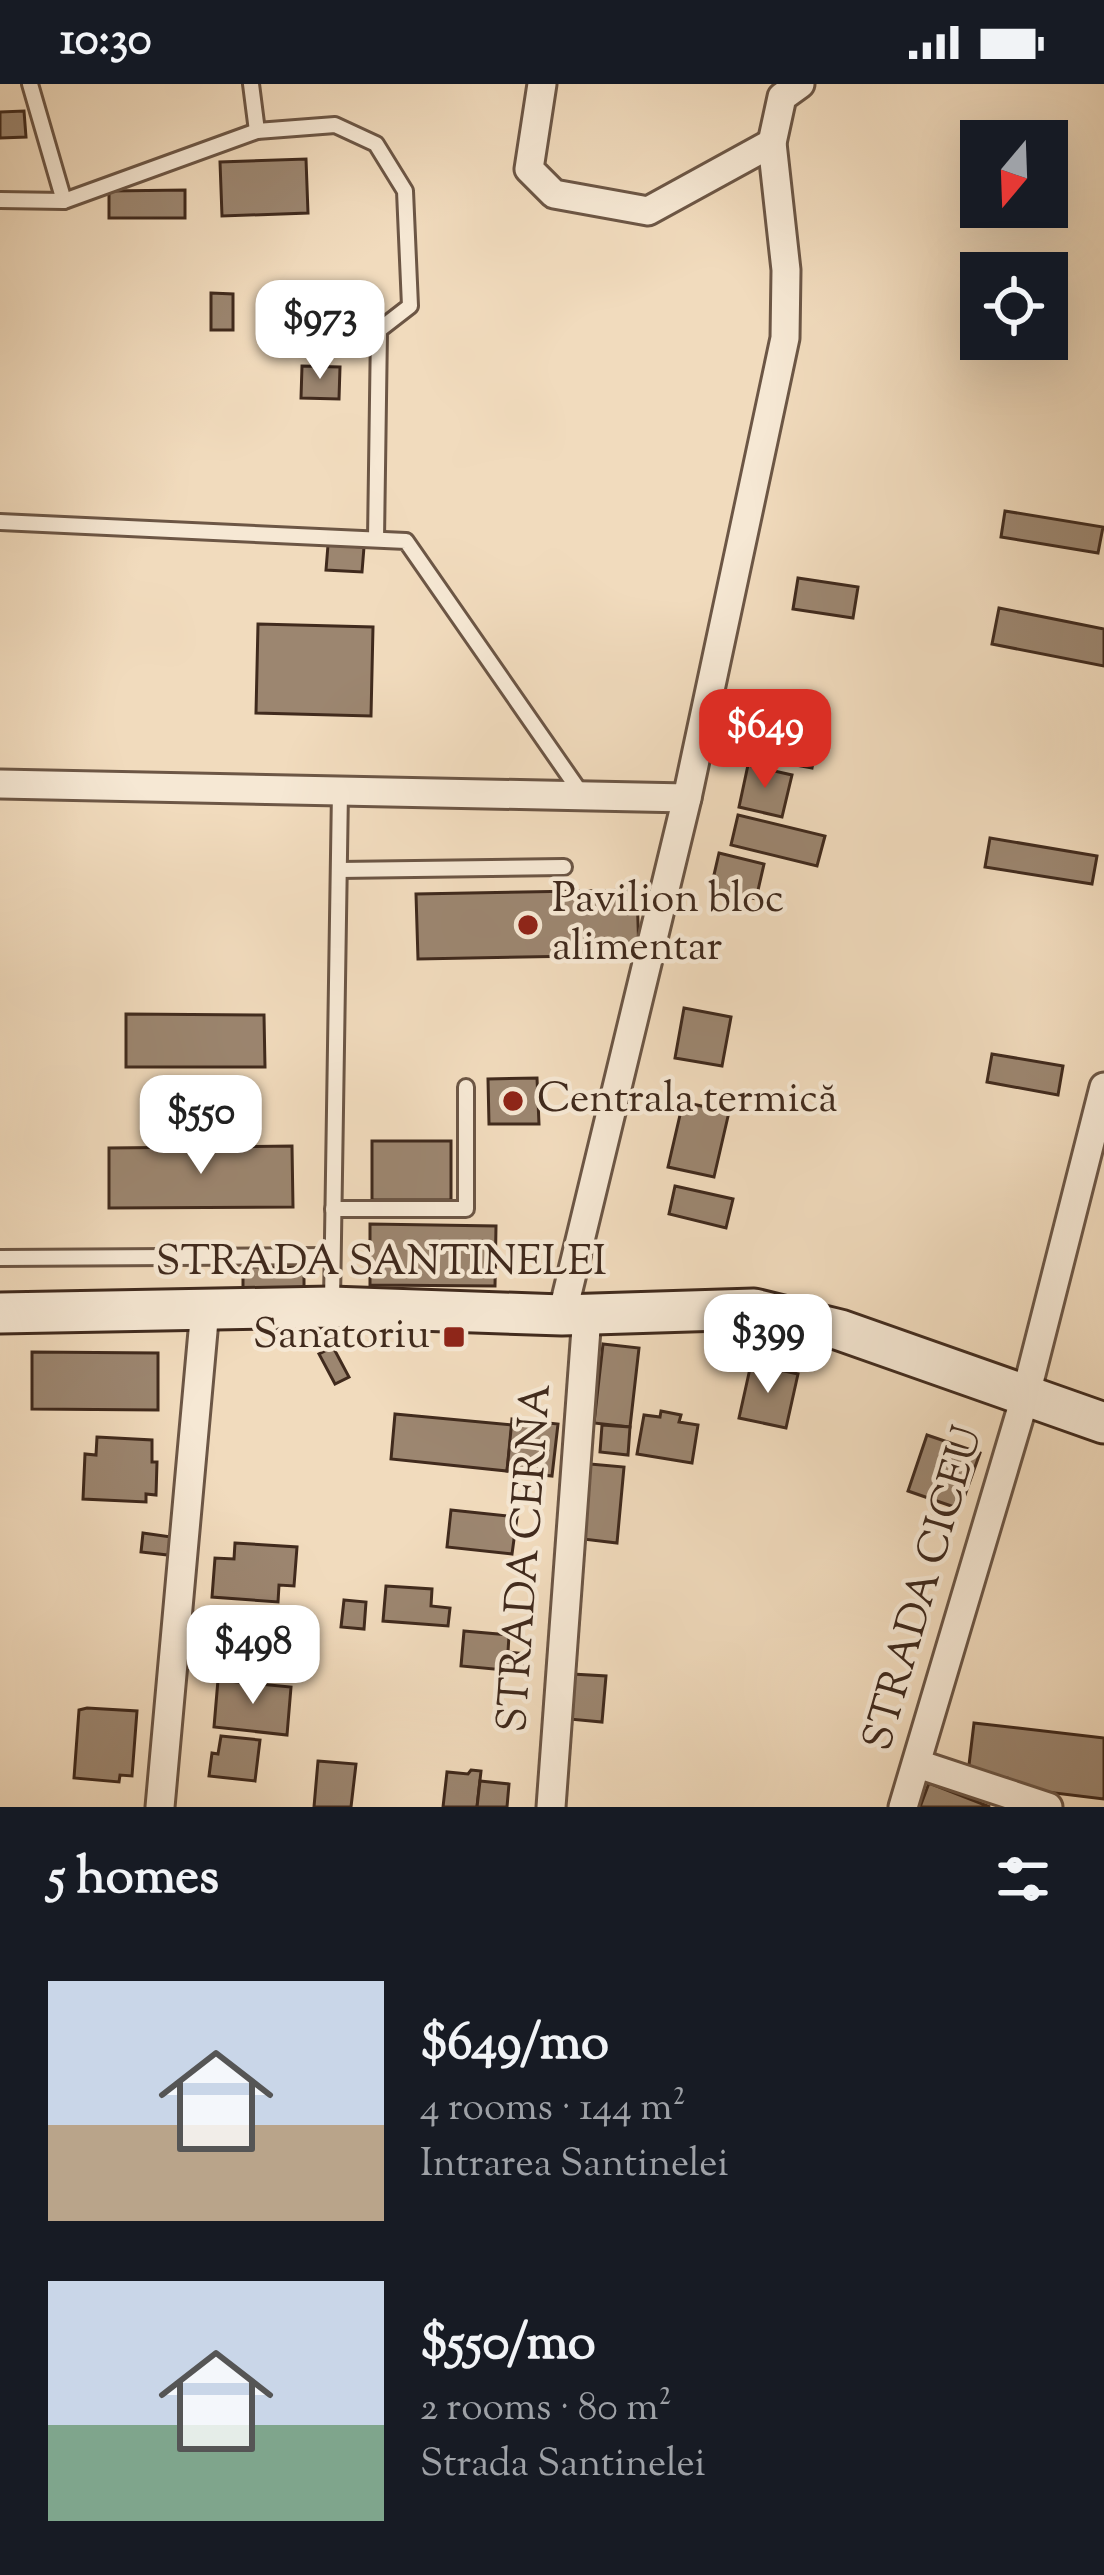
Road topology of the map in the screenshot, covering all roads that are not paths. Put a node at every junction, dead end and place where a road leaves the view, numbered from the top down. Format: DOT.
graph roads {
  1 [pos="30,84"];
  2 [pos="251,84"];
  3 [pos="542,84"];
  4 [pos="800,84"];
  5 [pos="257,131"];
  6 [pos="772,143"];
  7 [pos="0,200"];
  8 [pos="64,201"];
  9 [pos="0,522"];
  10 [pos="376,539"];
  11 [pos="0,784"];
  12 [pos="340,791"];
  13 [pos="583,796"];
  14 [pos="687,798"];
  15 [pos="564,867"];
  16 [pos="339,870"];
  17 [pos="466,1087"];
  18 [pos="1104,1088"];
  19 [pos="333,1209"];
  20 [pos="332,1256"];
  21 [pos="0,1258"];
  22 [pos="332,1307"];
  23 [pos="205,1309"];
  24 [pos="0,1313"];
  25 [pos="574,1315"];
  26 [pos="1026,1394"];
  27 [pos="1104,1423"];
  28 [pos="918,1764"];
  29 [pos="160,1807"];
  30 [pos="551,1807"];
  31 [pos="903,1807"];
  32 [pos="1048,1807"];
  1 -- 8 [label="lane"];
  2 -- 5 [label="lane"];
  3 -- 6 [label="street"];
  4 -- 6 [label="street"];
  5 -- 8 [label="lane"];
  5 -- 10 [label="lane"];
  6 -- 14 [label="street, STRADA CERNA"];
  7 -- 8 [label="lane"];
  9 -- 10 [label="lane"];
  10 -- 13 [label="lane"];
  11 -- 12 [label="street"];
  12 -- 13 [label="street"];
  12 -- 16 [label="lane"];
  13 -- 14 [label="street"];
  14 -- 25 [label="street, STRADA CERNA"];
  15 -- 16 [label="lane"];
  16 -- 19 [label="lane"];
  17 -- 19 [label="lane"];
  18 -- 26 [label="street, STRADA CICEU"];
  19 -- 20 [label="lane"];
  20 -- 21 [label="lane"];
  20 -- 22 [label="lane"];
  22 -- 23 [label="street, STRADA SANTINELEI"];
  22 -- 25 [label="street, STRADA SANTINELEI"];
  23 -- 24 [label="street, STRADA SANTINELEI"];
  23 -- 29 [label="street"];
  25 -- 26 [label="street, STRADA SANTINELEI"];
  25 -- 30 [label="street, STRADA CERNA"];
  26 -- 27 [label="street, STRADA SANTINELEI"];
  26 -- 28 [label="street, STRADA CICEU"];
  28 -- 31 [label="street, STRADA CICEU"];
  28 -- 32 [label="street"];
}
